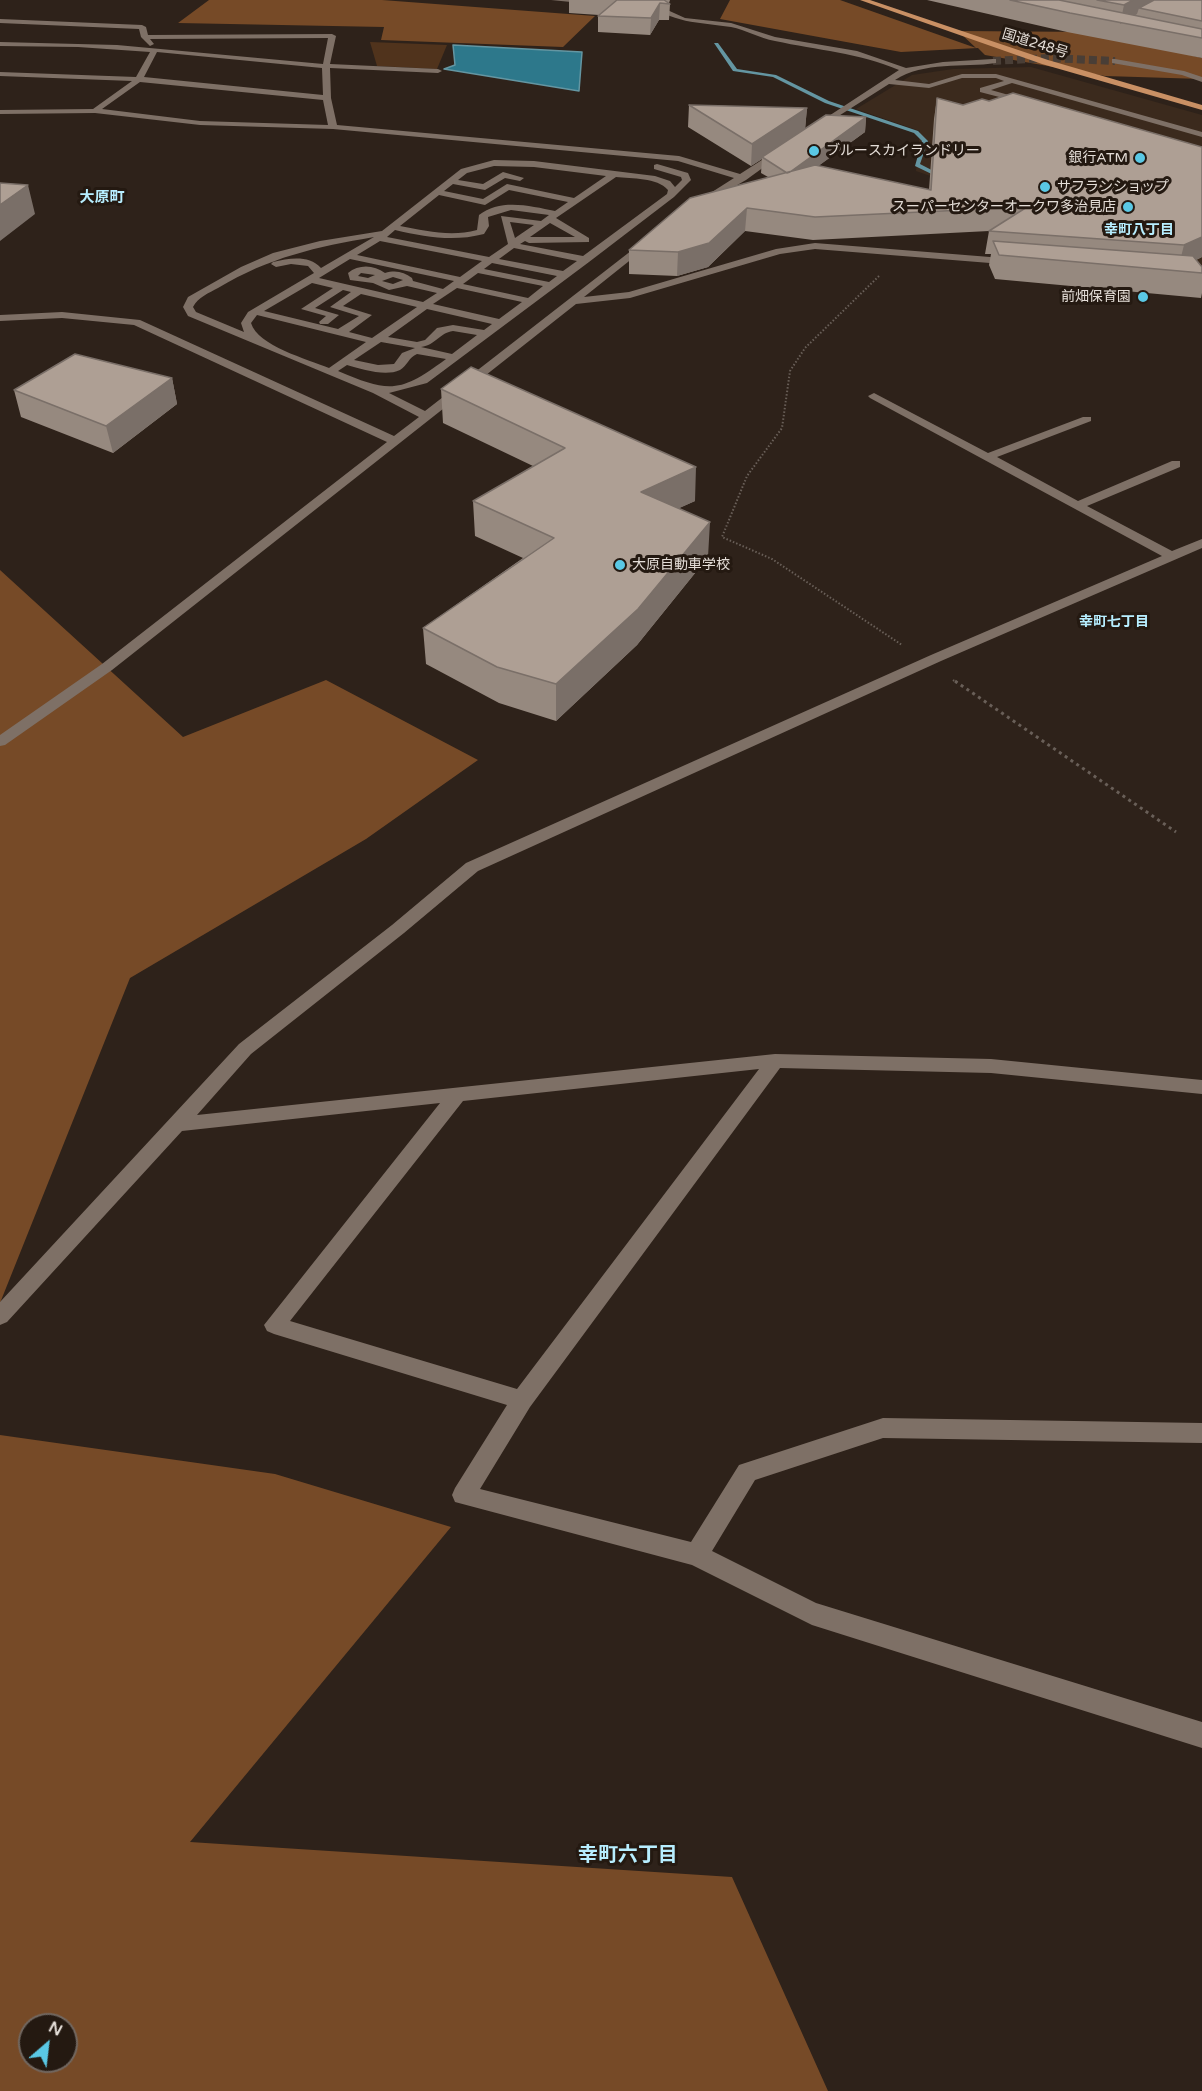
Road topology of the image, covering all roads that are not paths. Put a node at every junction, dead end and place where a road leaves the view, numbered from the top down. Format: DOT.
graph roads {
  1 [pos="554,0"];
  2 [pos="649,0"];
  3 [pos="863,0"];
  4 [pos="888,0"];
  5 [pos="596,3"];
  6 [pos="0,21"];
  7 [pos="145,37"];
  8 [pos="0,44"];
  9 [pos="155,50"];
  10 [pos="993,61"];
  11 [pos="1115,61"];
  12 [pos="326,66"];
  13 [pos="905,70"];
  14 [pos="438,71"];
  15 [pos="0,74"];
  16 [pos="140,79"];
  17 [pos="1202,80"];
  18 [pos="885,81"];
  19 [pos="1011,81"];
  20 [pos="327,98"];
  21 [pos="1202,99"];
  22 [pos="1041,106"];
  23 [pos="1202,108"];
  24 [pos="95,111"];
  25 [pos="0,112"];
  26 [pos="333,127"];
  27 [pos="1202,135"];
  28 [pos="464,171"];
  29 [pos="614,174"];
  30 [pos="743,178"];
  31 [pos="452,181"];
  32 [pos="536,181"];
  33 [pos="579,189"];
  34 [pos="437,192"];
  35 [pos="590,192"];
  36 [pos="670,195"];
  37 [pos="577,201"];
  38 [pos="693,209"];
  39 [pos="551,219"];
  40 [pos="391,229"];
  41 [pos="659,234"];
  42 [pos="379,238"];
  43 [pos="516,243"];
  44 [pos="360,249"];
  45 [pos="326,255"];
  46 [pos="348,256"];
  47 [pos="314,257"];
  48 [pos="491,260"];
  49 [pos="586,260"];
  50 [pos="291,261"];
  51 [pos="1022,262"];
  52 [pos="419,263"];
  53 [pos="330,267"];
  54 [pos="409,269"];
  55 [pos="476,270"];
  56 [pos="242,272"];
  57 [pos="320,273"];
  58 [pos="566,275"];
  59 [pos="309,279"];
  60 [pos="458,283"];
  61 [pos="552,285"];
  62 [pos="341,286"];
  63 [pos="359,291"];
  64 [pos="444,292"];
  65 [pos="496,294"];
  66 [pos="487,300"];
  67 [pos="530,301"];
  68 [pos="574,301"];
  69 [pos="425,306"];
  70 [pos="255,312"];
  71 [pos="0,318"];
  72 [pos="501,323"];
  73 [pos="317,327"];
  74 [pos="340,333"];
  75 [pos="486,334"];
  76 [pos="376,339"];
  77 [pos="260,343"];
  78 [pos="454,358"];
  79 [pos="346,361"];
  80 [pos="330,372"];
  81 [pos="373,390"];
  82 [pos="874,396"];
  83 [pos="428,417"];
  84 [pos="1087,419"];
  85 [pos="395,441"];
  86 [pos="988,457"];
  87 [pos="1176,464"];
  88 [pos="1078,506"];
  89 [pos="1202,543"];
  90 [pos="1172,556"];
  91 [pos="0,742"];
  92 [pos="775,1061"];
  93 [pos="1202,1087"];
  94 [pos="456,1096"];
  95 [pos="177,1124"];
  96 [pos="0,1316"];
  97 [pos="522,1400"];
  98 [pos="1202,1433"];
  99 [pos="696,1555"];
  100 [pos="1202,1735"];
  1 -- 5 [label="street"];
  2 -- 13 [label="street"];
  3 -- 23 [label="highway, 国道248号"];
  4 -- 21 [label="highway, 国道248号"];
  6 -- 7 [label="street"];
  7 -- 9 [label="street"];
  7 -- 12 [label="street"];
  8 -- 9 [label="street"];
  9 -- 12 [label="street"];
  9 -- 16 [label="street"];
  10 -- 13 [label="street"];
  11 -- 17 [label="street"];
  12 -- 14 [label="street"];
  12 -- 20 [label="street"];
  13 -- 18 [label="street"];
  15 -- 16 [label="street"];
  16 -- 20 [label="street"];
  16 -- 24 [label="street"];
  18 -- 19 [label="street"];
  18 -- 30 [label="street"];
  19 -- 22 [label="street"];
  19 -- 27 [label="street"];
  20 -- 26 [label="street"];
  24 -- 25 [label="street"];
  24 -- 26 [label="street"];
  26 -- 30 [label="street"];
  28 -- 29 [label="street"];
  28 -- 31 [label="street"];
  28 -- 36 [label="street"];
  29 -- 35 [label="street"];
  29 -- 36 [label="street"];
  30 -- 38 [label="street"];
  31 -- 32 [label="street"];
  31 -- 34 [label="street"];
  33 -- 35 [label="street"];
  34 -- 37 [label="street"];
  34 -- 40 [label="street"];
  35 -- 37 [label="street"];
  36 -- 49 [label="street"];
  37 -- 39 [label="street"];
  39 -- 40 [label="street"];
  39 -- 43 [label="street"];
  39 -- 43 [label="street"];
  39 -- 43 [label="street"];
  40 -- 42 [label="street"];
  40 -- 56 [label="street"];
  41 -- 68 [label="street"];
  42 -- 44 [label="street"];
  42 -- 48 [label="street"];
  43 -- 48 [label="street"];
  43 -- 49 [label="street"];
  44 -- 45 [label="street"];
  44 -- 46 [label="street"];
  46 -- 53 [label="street"];
  46 -- 54 [label="street"];
  47 -- 50 [label="street"];
  48 -- 55 [label="street"];
  48 -- 58 [label="street"];
  49 -- 58 [label="street"];
  50 -- 56 [label="street"];
  50 -- 57 [label="street"];
  51 -- 68 [label="street"];
  52 -- 54 [label="street"];
  53 -- 57 [label="street"];
  53 -- 64 [label="street"];
  54 -- 60 [label="street"];
  55 -- 60 [label="street"];
  55 -- 61 [label="street"];
  56 -- 77 [label="street"];
  57 -- 59 [label="street"];
  58 -- 61 [label="street"];
  59 -- 62 [label="street"];
  59 -- 70 [label="street"];
  60 -- 64 [label="street"];
  60 -- 65 [label="street"];
  61 -- 67 [label="street"];
  62 -- 63 [label="street"];
  62 -- 73 [label="street"];
  63 -- 69 [label="street"];
  63 -- 74 [label="street"];
  64 -- 69 [label="street"];
  65 -- 66 [label="street"];
  65 -- 67 [label="street"];
  67 -- 72 [label="street"];
  68 -- 83 [label="street"];
  69 -- 72 [label="street"];
  69 -- 76 [label="street"];
  70 -- 73 [label="street"];
  70 -- 77 [label="street"];
  71 -- 85 [label="street"];
  72 -- 75 [label="street"];
  73 -- 74 [label="street"];
  74 -- 76 [label="street"];
  75 -- 76 [label="street"];
  75 -- 78 [label="street"];
  76 -- 79 [label="street"];
  77 -- 80 [label="street"];
  78 -- 79 [label="street"];
  78 -- 81 [label="street"];
  79 -- 80 [label="street"];
  80 -- 81 [label="street"];
  81 -- 83 [label="street"];
  82 -- 86 [label="street"];
  83 -- 85 [label="street"];
  84 -- 86 [label="street"];
  85 -- 91 [label="street"];
  86 -- 88 [label="street"];
  87 -- 88 [label="street"];
  88 -- 90 [label="street"];
  89 -- 90 [label="street"];
  90 -- 95 [label="street"];
  92 -- 93 [label="street"];
  92 -- 94 [label="street"];
  92 -- 97 [label="street"];
  94 -- 95 [label="street"];
  94 -- 97 [label="street"];
  95 -- 96 [label="street"];
  97 -- 99 [label="street"];
  98 -- 99 [label="street"];
  99 -- 100 [label="street"];
}
